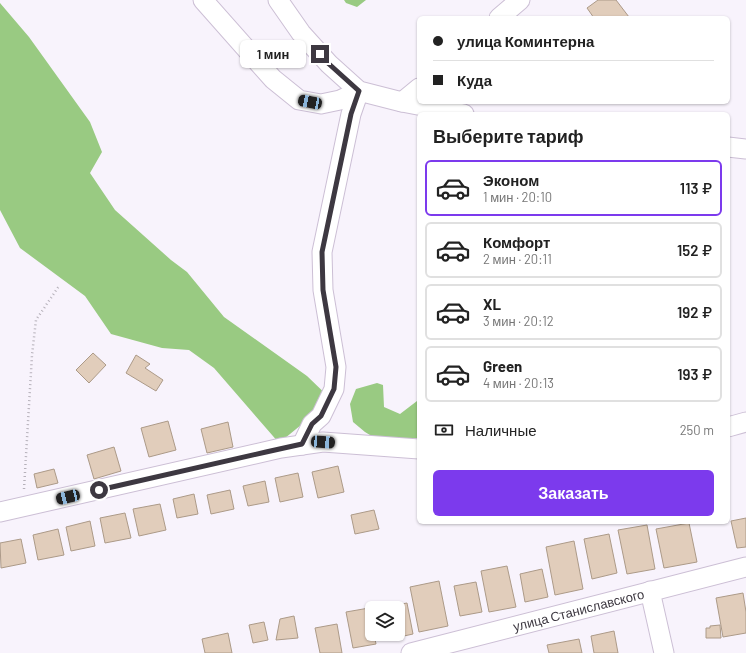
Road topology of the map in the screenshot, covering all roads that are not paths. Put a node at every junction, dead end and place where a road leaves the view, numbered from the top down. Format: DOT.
graph roads {
  1 [pos="203,0"];
  2 [pos="278,0"];
  3 [pos="520,0"];
  4 [pos="501,16"];
  5 [pos="417,90"];
  6 [pos="359,91"];
  7 [pos="402,102"];
  8 [pos="454,112"];
  9 [pos="730,147"];
  10 [pos="746,149"];
  11 [pos="746,422"];
  12 [pos="730,426"];
  13 [pos="302,444"];
  14 [pos="417,449"];
  15 [pos="0,512"];
  16 [pos="746,567"];
  17 [pos="650,591"];
  18 [pos="411,653"];
  19 [pos="664,653"];
  1 -- 6 [label="street"];
  2 -- 6 [label="street"];
  3 -- 4 [label="street"];
  5 -- 7 [label="street"];
  6 -- 7 [label="street"];
  6 -- 13 [label="street"];
  7 -- 8 [label="street"];
  9 -- 10 [label="street"];
  11 -- 12 [label="street"];
  13 -- 14 [label="street"];
  13 -- 15 [label="street"];
  16 -- 17 [label="street, улица Станиславского"];
  17 -- 18 [label="street, улица Станиславского"];
  17 -- 19 [label="street"];
}
